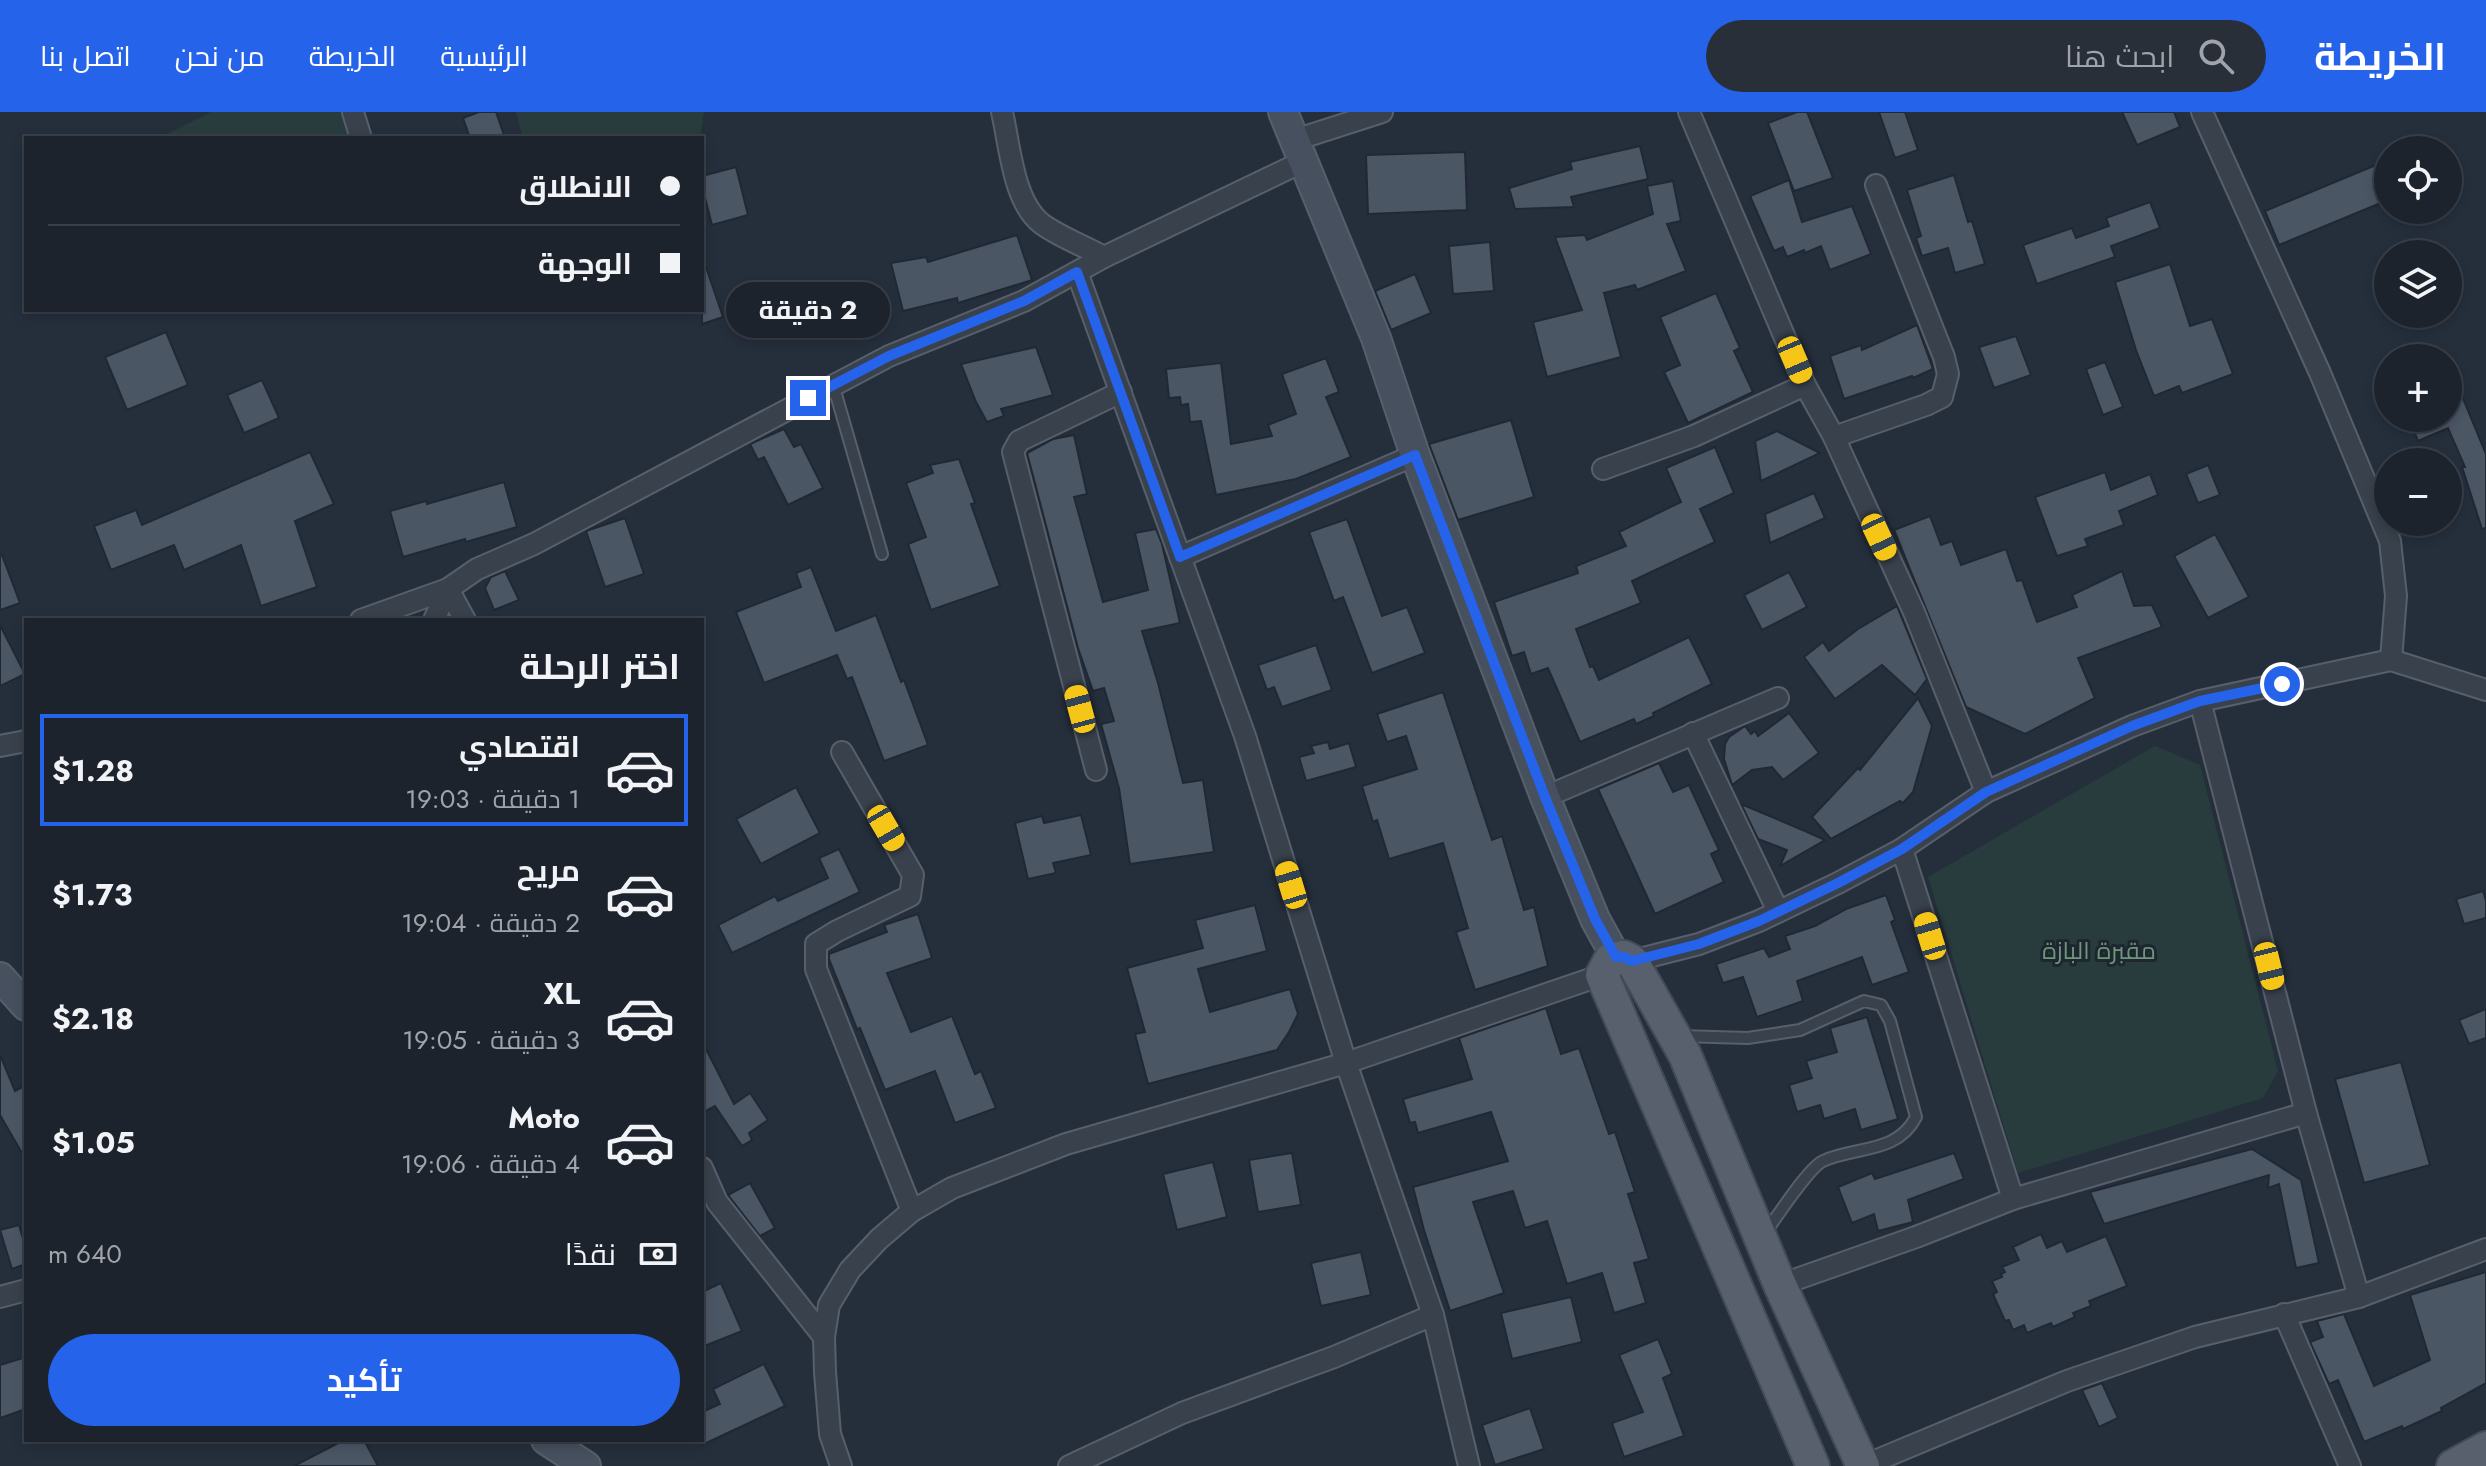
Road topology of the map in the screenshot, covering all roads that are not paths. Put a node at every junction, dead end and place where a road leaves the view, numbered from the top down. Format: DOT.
graph roads {
  1 [pos="353,112"];
  2 [pos="1002,112"];
  3 [pos="1283,112"];
  4 [pos="1382,112"];
  5 [pos="1689,112"];
  6 [pos="2202,112"];
  7 [pos="360,135"];
  8 [pos="1299,150"];
  9 [pos="1876,185"];
  10 [pos="1104,257"];
  11 [pos="1077,272"];
  12 [pos="833,384"];
  13 [pos="1805,385"];
  14 [pos="1121,392"];
  15 [pos="1834,437"];
  16 [pos="1415,455"];
  17 [pos="1603,469"];
  18 [pos="882,554"];
  19 [pos="1180,557"];
  20 [pos="448,589"];
  21 [pos="367,618"];
  22 [pos="435,618"];
  23 [pos="464,618"];
  24 [pos="2391,660"];
  25 [pos="2486,690"];
  26 [pos="1778,698"];
  27 [pos="2200,701"];
  28 [pos="1693,733"];
  29 [pos="24,741"];
  30 [pos="0,746"];
  31 [pos="842,752"];
  32 [pos="1096,770"];
  33 [pos="1986,792"];
  34 [pos="1545,797"];
  35 [pos="1902,849"];
  36 [pos="1778,911"];
  37 [pos="1617,964"];
  38 [pos="0,977"];
  39 [pos="24,1004"];
  40 [pos="1674,1036"];
  41 [pos="1346,1063"];
  42 [pos="2306,1113"];
  43 [pos="704,1173"];
  44 [pos="2013,1199"];
  45 [pos="912,1211"];
  46 [pos="1761,1239"];
  47 [pos="2486,1249"];
  48 [pos="1780,1285"];
  49 [pos="24,1291"];
  50 [pos="1742,1296"];
  51 [pos="0,1297"];
  52 [pos="2359,1297"];
  53 [pos="2284,1314"];
  54 [pos="1433,1315"];
  55 [pos="824,1337"];
  56 [pos="549,1442"];
  57 [pos="2486,1448"];
  58 [pos="586,1466"];
  59 [pos="841,1466"];
  60 [pos="1069,1466"];
  61 [pos="1469,1466"];
  62 [pos="1813,1466"];
  63 [pos="1863,1466"];
  64 [pos="2350,1466"];
  65 [pos="2453,1466"];
  1 -- 7 [label="street"];
  2 -- 10 [label="street"];
  3 -- 8 [label="main road"];
  4 -- 8 [label="street"];
  5 -- 13 [label="street"];
  6 -- 24 [label="street"];
  8 -- 10 [label="street"];
  8 -- 16 [label="main road"];
  9 -- 15 [label="street"];
  10 -- 11 [label="street"];
  11 -- 12 [label="street"];
  11 -- 14 [label="street"];
  12 -- 18 [label="lane"];
  12 -- 20 [label="street"];
  13 -- 15 [label="street"];
  13 -- 17 [label="street"];
  14 -- 19 [label="street"];
  14 -- 32 [label="street"];
  15 -- 33 [label="street"];
  16 -- 19 [label="street"];
  16 -- 34 [label="main road"];
  19 -- 41 [label="street"];
  20 -- 21 [label="street"];
  20 -- 22 [label="street"];
  20 -- 23 [label="street"];
  24 -- 25 [label="street"];
  24 -- 27 [label="street"];
  26 -- 28 [label="street"];
  27 -- 33 [label="street"];
  27 -- 42 [label="street"];
  28 -- 34 [label="street"];
  28 -- 36 [label="street"];
  29 -- 30 [label="street"];
  31 -- 45 [label="street"];
  33 -- 35 [label="street"];
  34 -- 37 [label="main road"];
  35 -- 36 [label="street"];
  35 -- 44 [label="street"];
  36 -- 37 [label="street"];
  37 -- 40 [label="main road"];
  37 -- 41 [label="street"];
  37 -- 50 [label="main road"];
  38 -- 39 [label="main road"];
  40 -- 46 [label="main road"];
  40 -- 46 [label="lane"];
  41 -- 45 [label="street"];
  41 -- 54 [label="street"];
  42 -- 44 [label="street"];
  42 -- 52 [label="street"];
  43 -- 55 [label="street"];
  44 -- 48 [label="street"];
  45 -- 55 [label="street"];
  46 -- 48 [label="main road"];
  47 -- 52 [label="street"];
  48 -- 50 [label="main road"];
  48 -- 63 [label="main road"];
  49 -- 51 [label="street"];
  50 -- 62 [label="main road"];
  52 -- 53 [label="street"];
  53 -- 63 [label="street"];
  53 -- 64 [label="street"];
  54 -- 60 [label="street"];
  54 -- 61 [label="street"];
  55 -- 59 [label="street"];
  56 -- 58 [label="main road"];
  57 -- 65 [label="main road"];
}
